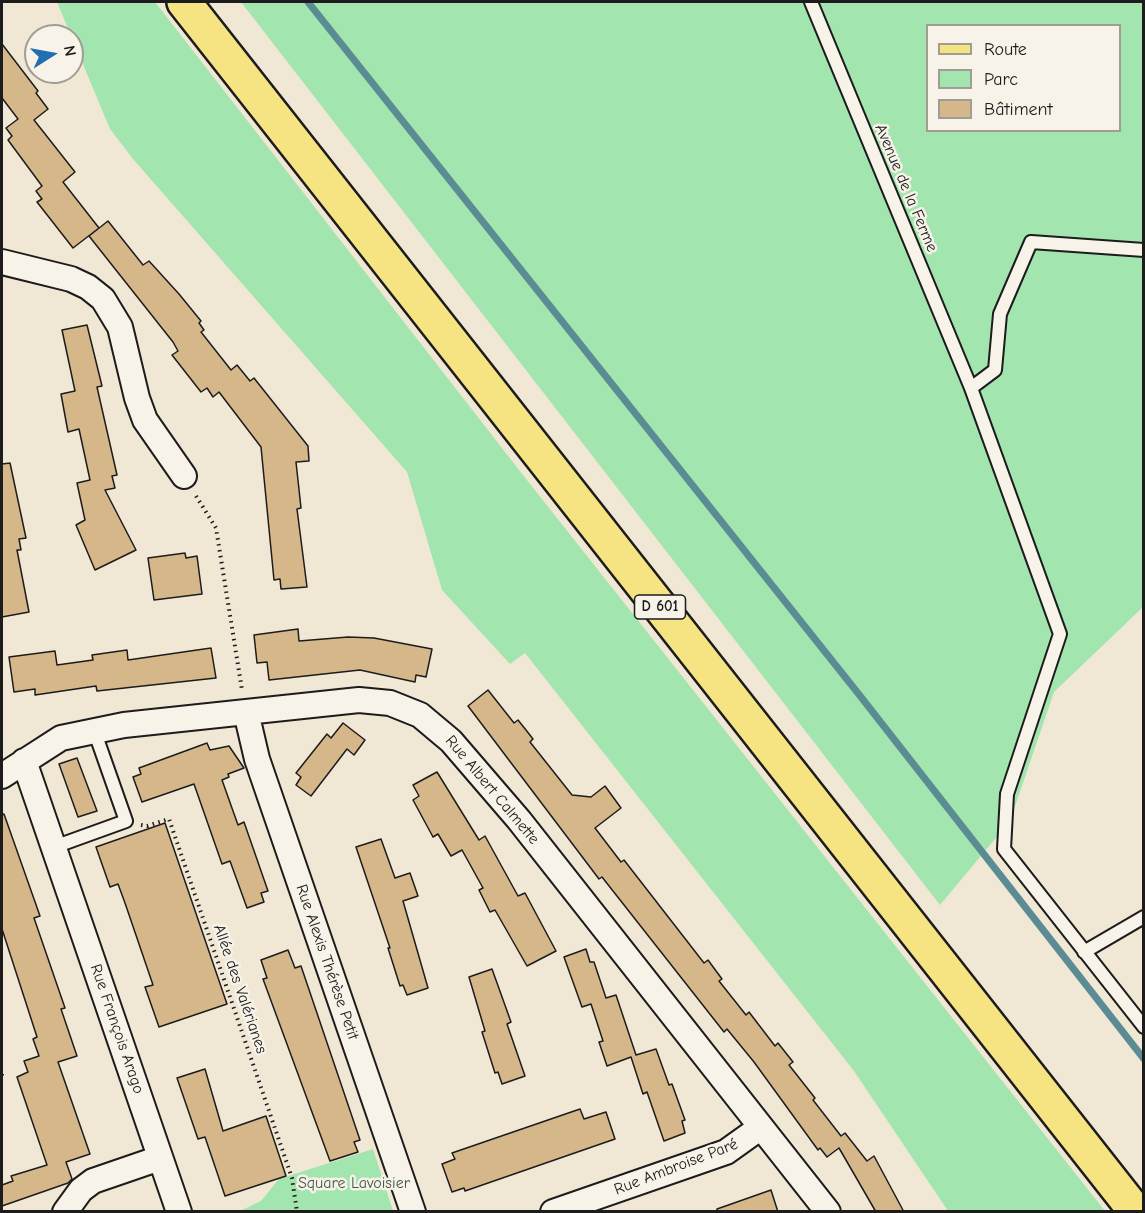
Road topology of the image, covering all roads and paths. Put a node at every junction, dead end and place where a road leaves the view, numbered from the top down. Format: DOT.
graph roads {
  1 [pos="184,2"];
  2 [pos="209,2"];
  3 [pos="811,2"];
  4 [pos="1143,250"];
  5 [pos="2,262"];
  6 [pos="971,388"];
  7 [pos="184,476"];
  8 [pos="246,712"];
  9 [pos="94,730"];
  10 [pos="10,765"];
  11 [pos="126,821"];
  12 [pos="54,847"];
  13 [pos="1143,917"];
  14 [pos="1084,952"];
  15 [pos="1143,1027"];
  16 [pos="761,1127"];
  17 [pos="160,1158"];
  18 [pos="1143,1189"];
  19 [pos="65,1212"];
  20 [pos="179,1212"];
  21 [pos="297,1212"];
  22 [pos="413,1212"];
  23 [pos="553,1212"];
  24 [pos="828,1212"];
  25 [pos="1136,1212"];
  1 -- 25 [label="main road, D 601"];
  2 -- 18 [label="main road, D 601"];
  3 -- 6 [label="lane, Avenue de la Ferme"];
  4 -- 6 [label="lane"];
  5 -- 7 [label="street"];
  6 -- 14 [label="lane, Avenue de la Ferme"];
  7 -- 8 [label="path"];
  8 -- 9 [label="street, Rue Albert Calmette"];
  8 -- 16 [label="street, Rue Albert Calmette"];
  8 -- 22 [label="street, Rue Alexis Thérèse Petit"];
  9 -- 10 [label="street, Rue Albert Calmette"];
  9 -- 11 [label="lane"];
  10 -- 12 [label="street, Rue François Arago"];
  11 -- 12 [label="lane"];
  11 -- 21 [label="path, Allée des Valérianes"];
  12 -- 17 [label="street, Rue François Arago"];
  13 -- 14 [label="lane"];
  14 -- 15 [label="lane, Avenue de la Ferme"];
  16 -- 23 [label="street, Rue Ambroise Paré"];
  16 -- 24 [label="street, Rue Albert Calmette"];
  17 -- 19 [label="street"];
  17 -- 20 [label="street, Rue François Arago"];
}
